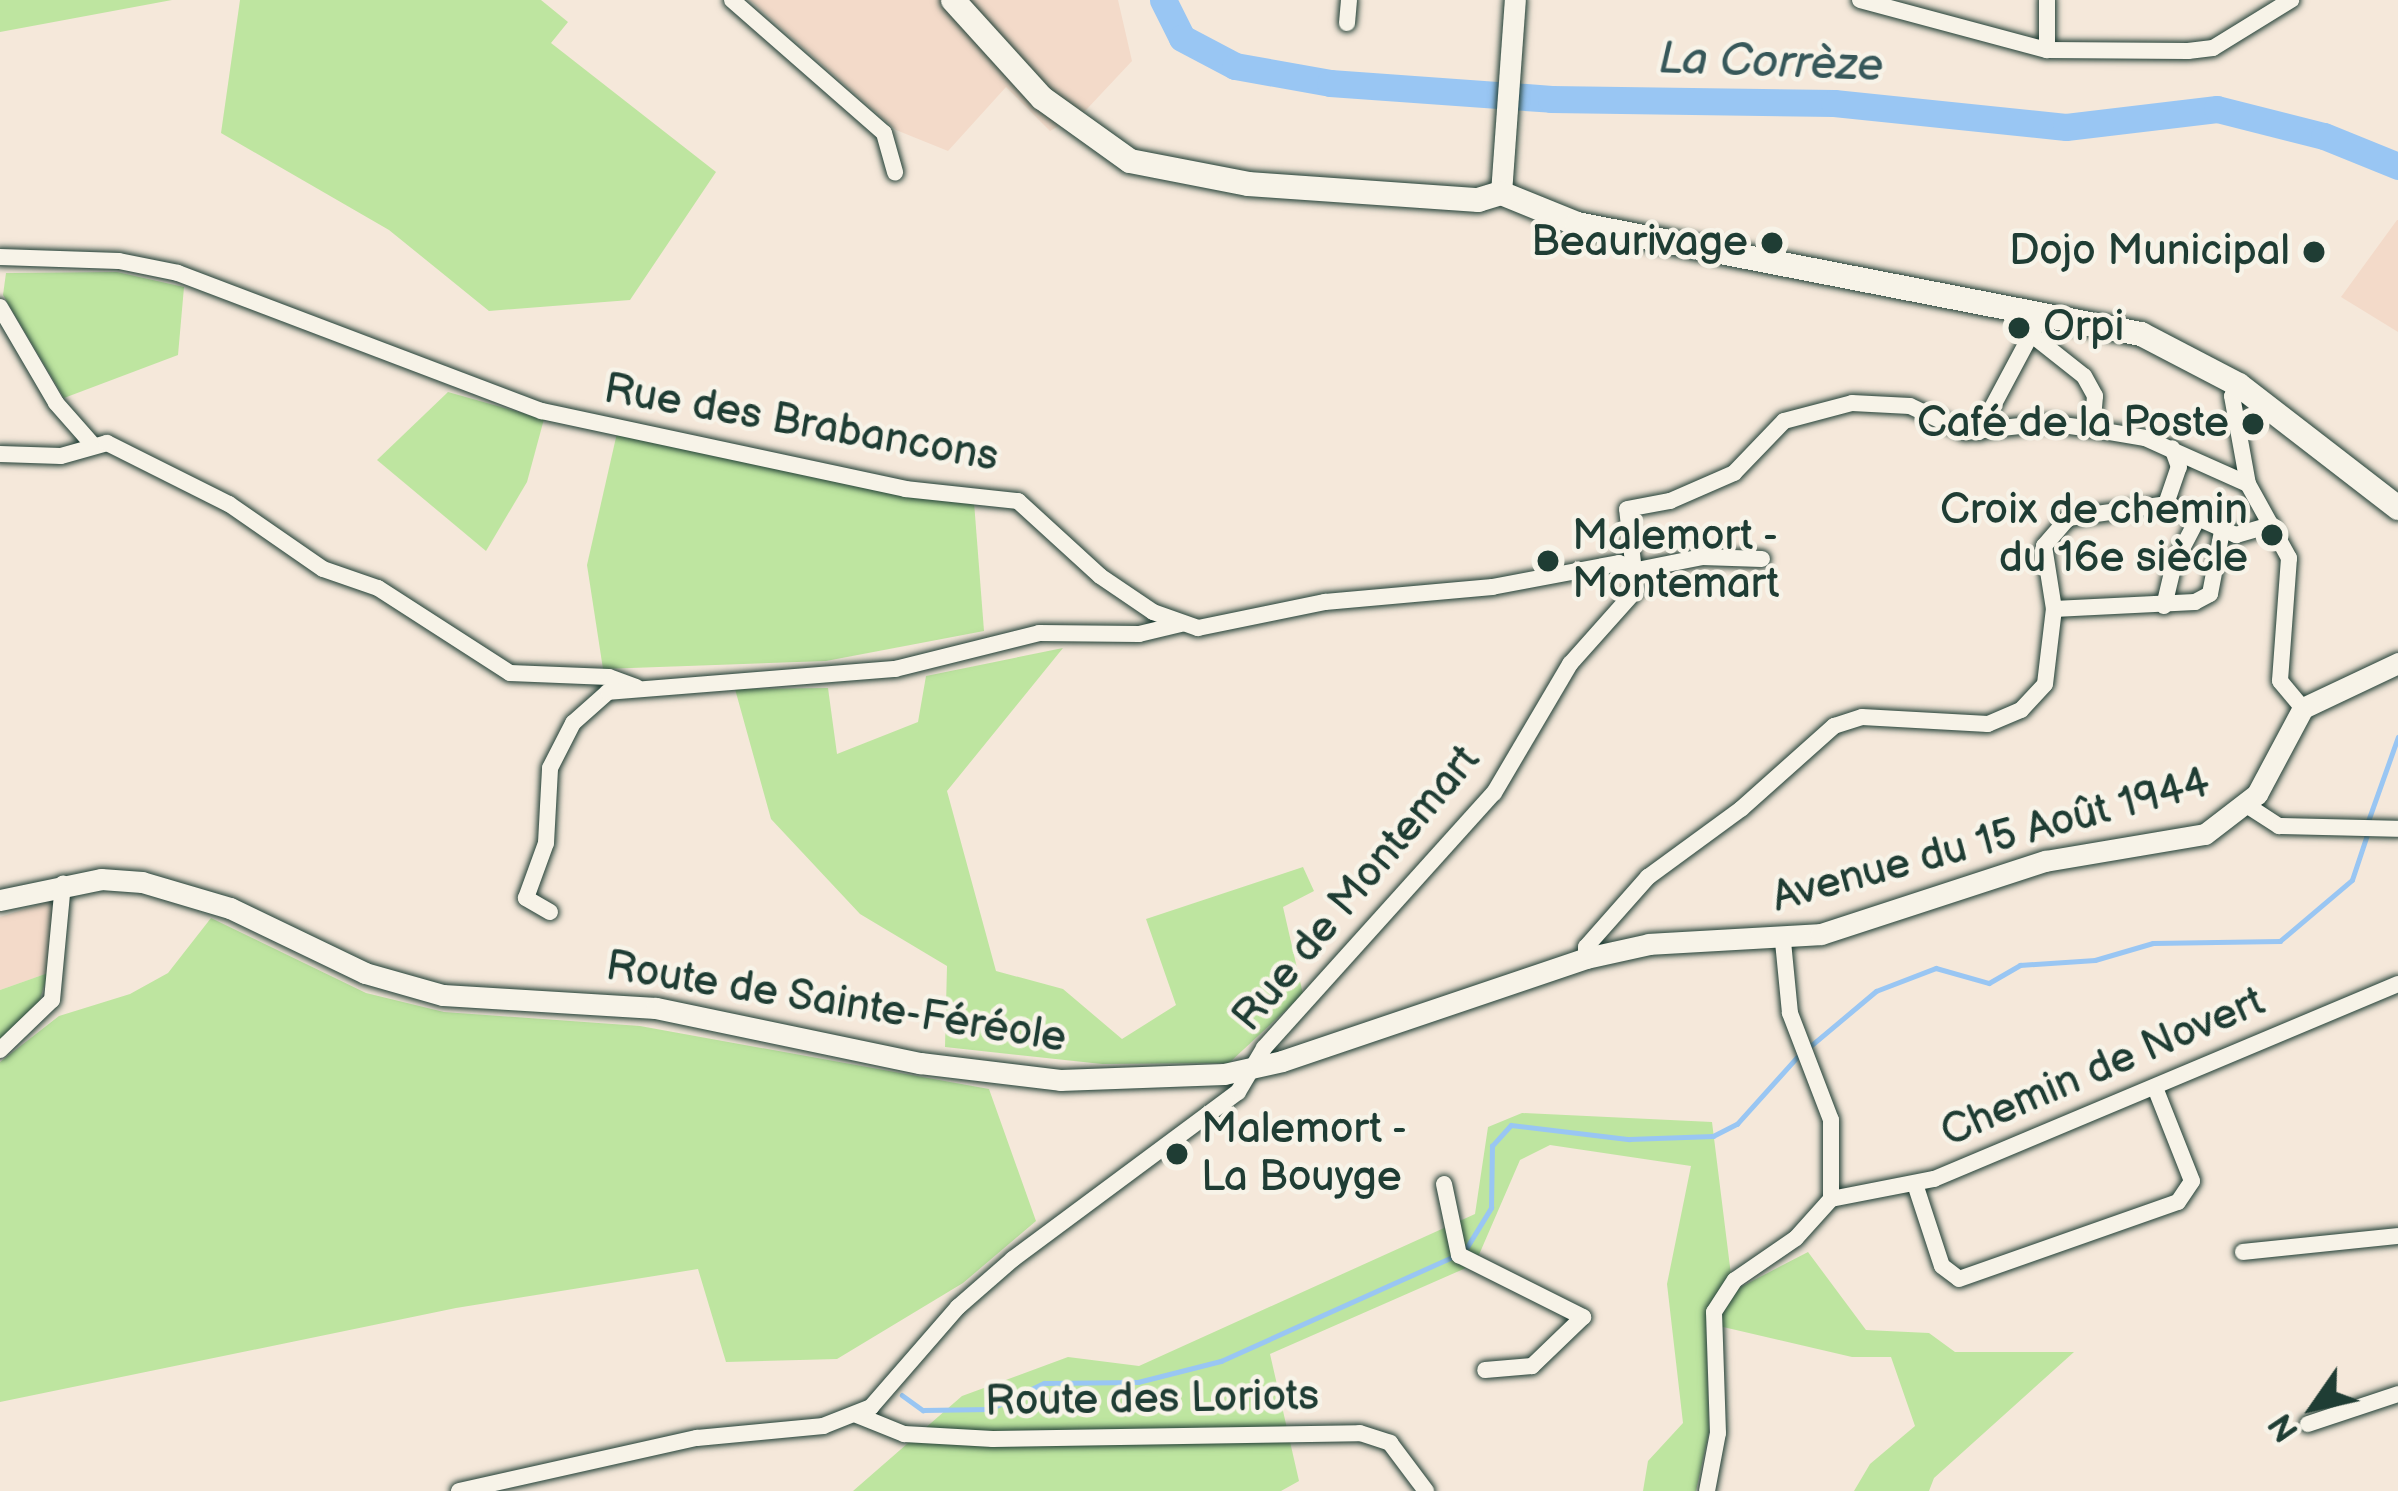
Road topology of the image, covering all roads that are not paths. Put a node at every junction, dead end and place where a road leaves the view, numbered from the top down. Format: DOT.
graph roads {
  1 [pos="732,0"];
  2 [pos="952,0"];
  3 [pos="1349,0"];
  4 [pos="1860,0"];
  5 [pos="2047,0"];
  6 [pos="2291,0"];
  7 [pos="1515,12"];
  8 [pos="1347,22"];
  9 [pos="2047,50"];
  10 [pos="895,172"];
  11 [pos="1501,193"];
  12 [pos="0,257"];
  13 [pos="0,307"];
  14 [pos="2037,325"];
  15 [pos="2239,385"];
  16 [pos="2092,429"];
  17 [pos="1979,432"];
  18 [pos="93,446"];
  19 [pos="2172,448"];
  20 [pos="0,454"];
  21 [pos="2248,484"];
  22 [pos="2166,504"];
  23 [pos="2398,508"];
  24 [pos="2198,518"];
  25 [pos="2272,525"];
  26 [pos="2222,531"];
  27 [pos="1762,560"];
  28 [pos="1637,570"];
  29 [pos="2164,606"];
  30 [pos="2054,610"];
  31 [pos="1180,624"];
  32 [pos="2398,663"];
  33 [pos="637,687"];
  34 [pos="2303,708"];
  35 [pos="2248,806"];
  36 [pos="2389,829"];
  37 [pos="63,884"];
  38 [pos="0,900"];
  39 [pos="550,912"];
  40 [pos="1783,941"];
  41 [pos="1586,958"];
  42 [pos="2398,984"];
  43 [pos="0,1050"];
  44 [pos="1253,1069"];
  45 [pos="2156,1090"];
  46 [pos="1444,1184"];
  47 [pos="1916,1184"];
  48 [pos="1831,1199"];
  49 [pos="2398,1236"];
  50 [pos="2243,1252"];
  51 [pos="1485,1370"];
  52 [pos="2398,1394"];
  53 [pos="857,1415"];
  54 [pos="2308,1424"];
  55 [pos="459,1491"];
  56 [pos="1426,1491"];
  57 [pos="1708,1491"];
  1 -- 10 [label="street"];
  2 -- 11 [label="main road"];
  3 -- 8 [label="street"];
  4 -- 9 [label="street"];
  5 -- 9 [label="street"];
  6 -- 9 [label="street"];
  7 -- 11 [label="main road"];
  11 -- 14 [label="main road"];
  12 -- 31 [label="street, Rue des Brabancons"];
  13 -- 18 [label="street"];
  14 -- 15 [label="main road"];
  14 -- 16 [label="street"];
  14 -- 17 [label="street"];
  15 -- 21 [label="street"];
  15 -- 23 [label="main road"];
  16 -- 17 [label="street"];
  16 -- 19 [label="street"];
  17 -- 28 [label="street"];
  18 -- 20 [label="street"];
  18 -- 33 [label="street"];
  19 -- 21 [label="street"];
  19 -- 22 [label="street"];
  21 -- 25 [label="street"];
  22 -- 24 [label="street"];
  22 -- 30 [label="street"];
  24 -- 26 [label="street"];
  24 -- 29 [label="street"];
  25 -- 26 [label="street"];
  25 -- 34 [label="street"];
  26 -- 29 [label="street"];
  27 -- 28 [label="street"];
  28 -- 31 [label="street"];
  28 -- 44 [label="street, Rue de Montemart"];
  29 -- 30 [label="street"];
  30 -- 41 [label="street"];
  31 -- 33 [label="street"];
  32 -- 34 [label="main road"];
  33 -- 39 [label="street"];
  34 -- 35 [label="main road"];
  35 -- 36 [label="street, Avenue du 15 Août 1944"];
  35 -- 40 [label="main road, Avenue du 15 Août 1944"];
  37 -- 38 [label="main road, Route de Sainte-Féréole"];
  37 -- 43 [label="street"];
  37 -- 44 [label="main road, Route de Sainte-Féréole"];
  40 -- 41 [label="main road, Avenue du 15 Août 1944"];
  40 -- 48 [label="street"];
  41 -- 44 [label="main road, Avenue du 15 Août 1944"];
  42 -- 45 [label="street, Chemin de Novert"];
  44 -- 53 [label="street, Rue de Montemart"];
  45 -- 47 [label="street, Chemin de Novert"];
  45 -- 47 [label="street"];
  46 -- 51 [label="street"];
  47 -- 48 [label="street, Chemin de Novert"];
  48 -- 57 [label="street"];
  49 -- 50 [label="street"];
  52 -- 54 [label="street"];
  53 -- 55 [label="street"];
  53 -- 56 [label="street, Route des Loriots"];
}
